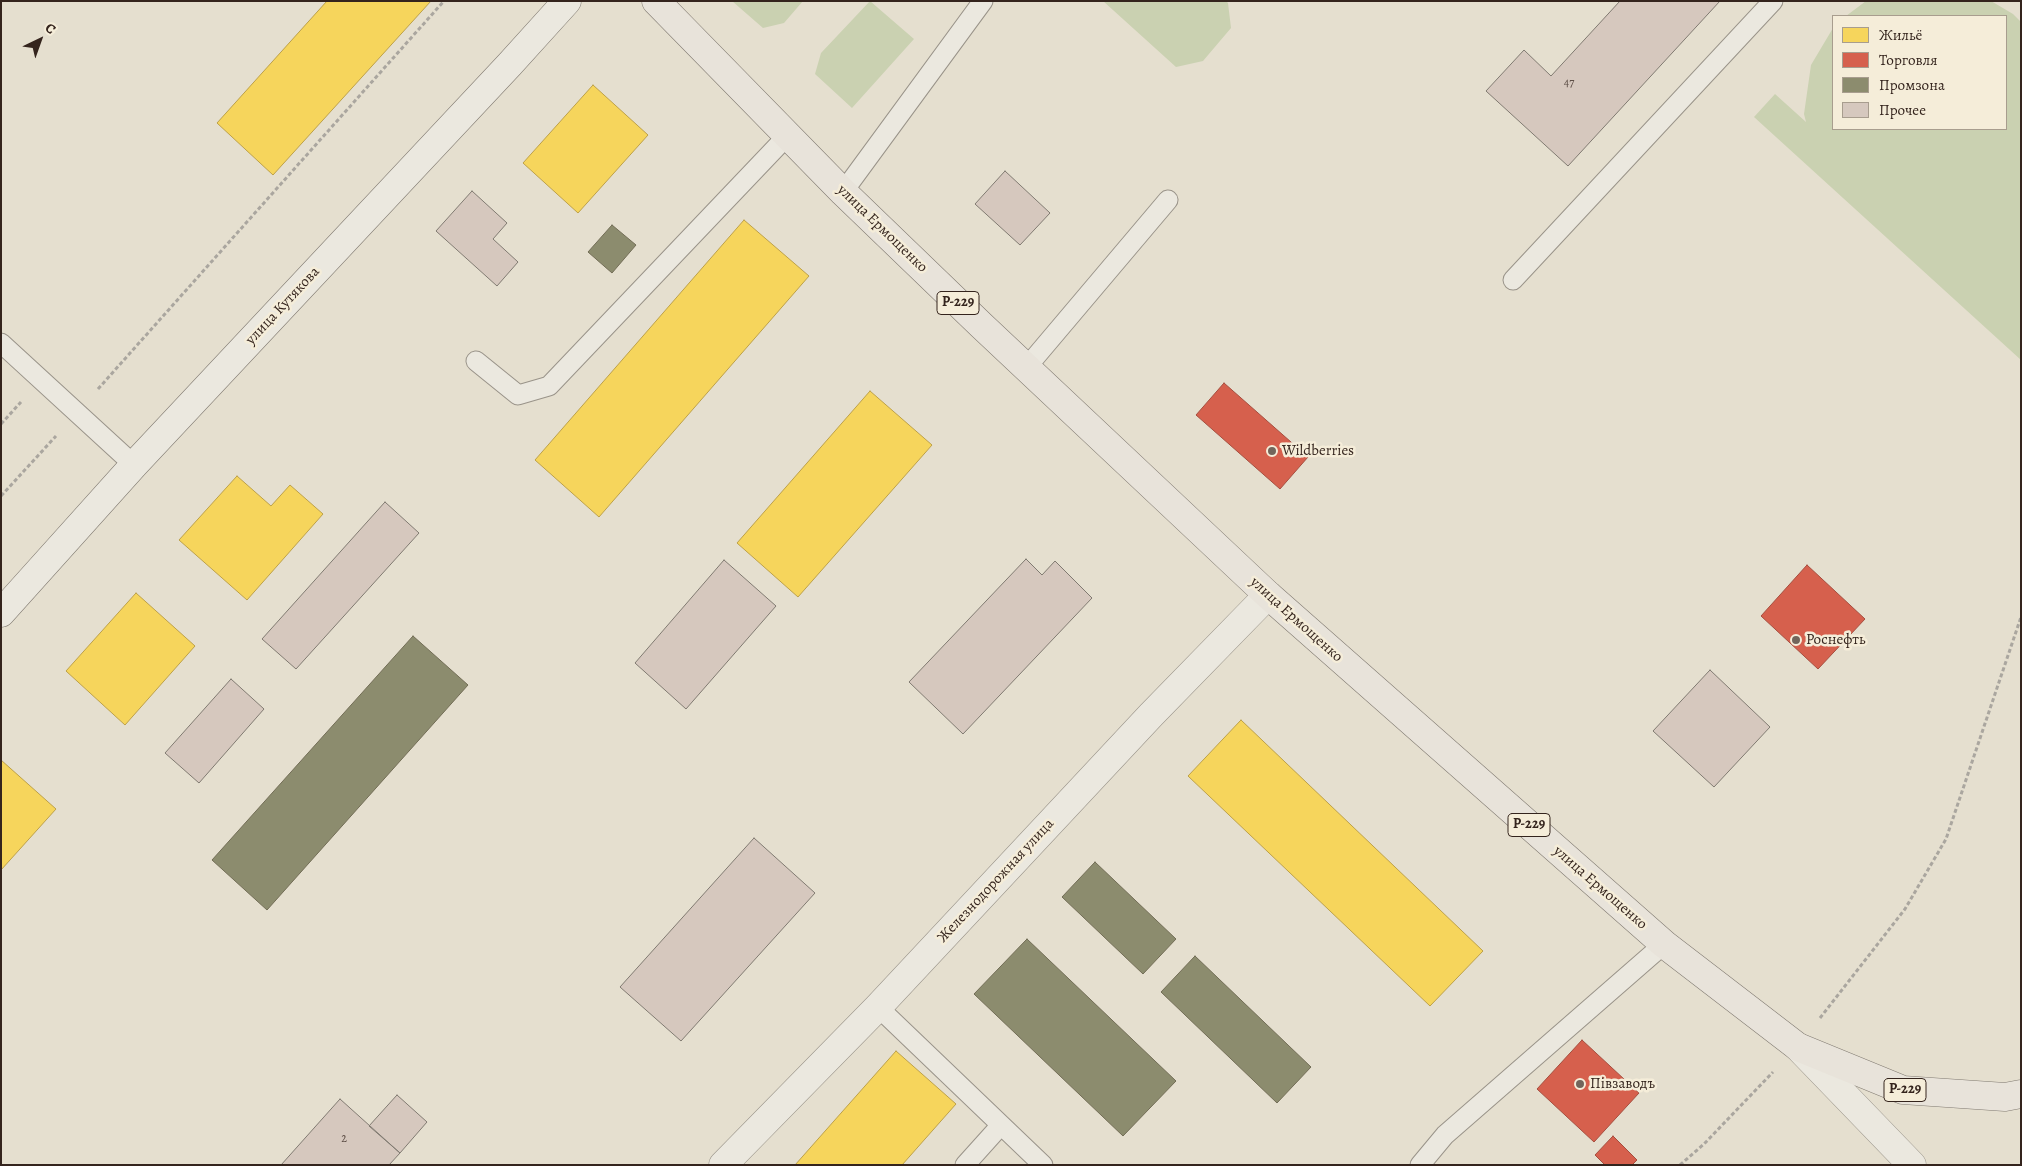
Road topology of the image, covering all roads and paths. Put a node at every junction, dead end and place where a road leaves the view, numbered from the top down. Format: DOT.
graph roads {
  1 [pos="444,1"];
  2 [pos="567,1"];
  3 [pos="656,1"];
  4 [pos="983,1"];
  5 [pos="1773,1"];
  6 [pos="788,136"];
  7 [pos="843,192"];
  8 [pos="1168,200"];
  9 [pos="1513,280"];
  10 [pos="1,343"];
  11 [pos="476,361"];
  12 [pos="1026,368"];
  13 [pos="77,413"];
  14 [pos="134,465"];
  15 [pos="1,496"];
  16 [pos="1268,595"];
  17 [pos="1,613"];
  18 [pos="2021,617"];
  19 [pos="1664,944"];
  20 [pos="878,1006"];
  21 [pos="1798,1047"];
  22 [pos="2021,1094"];
  23 [pos="1001,1125"];
  24 [pos="723,1165"];
  25 [pos="965,1165"];
  26 [pos="1043,1165"];
  27 [pos="1420,1165"];
  28 [pos="1680,1165"];
  29 [pos="1912,1165"];
  1 -- 13 [label="path"];
  2 -- 14 [label="street, улица Кутякова"];
  3 -- 6 [label="highway, улица Ермощенко / Р-229"];
  4 -- 7 [label="lane"];
  5 -- 9 [label="lane"];
  6 -- 7 [label="highway, улица Ермощенко / Р-229"];
  6 -- 11 [label="lane"];
  7 -- 12 [label="highway, улица Ермощенко / Р-229"];
  8 -- 12 [label="lane"];
  10 -- 13 [label="lane"];
  12 -- 16 [label="highway, улица Ермощенко / Р-229"];
  13 -- 14 [label="lane"];
  13 -- 15 [label="path"];
  14 -- 17 [label="street, улица Кутякова"];
  16 -- 19 [label="highway, улица Ермощенко / Р-229"];
  16 -- 20 [label="street, Железнодорожная улица"];
  18 -- 21 [label="path"];
  19 -- 21 [label="highway, улица Ермощенко / Р-229"];
  19 -- 27 [label="lane"];
  20 -- 23 [label="lane"];
  20 -- 24 [label="street, Железнодорожная улица"];
  21 -- 22 [label="highway, улица Ермощенко / Р-229"];
  21 -- 28 [label="path"];
  21 -- 29 [label="street"];
  23 -- 25 [label="lane"];
  23 -- 26 [label="lane"];
}
